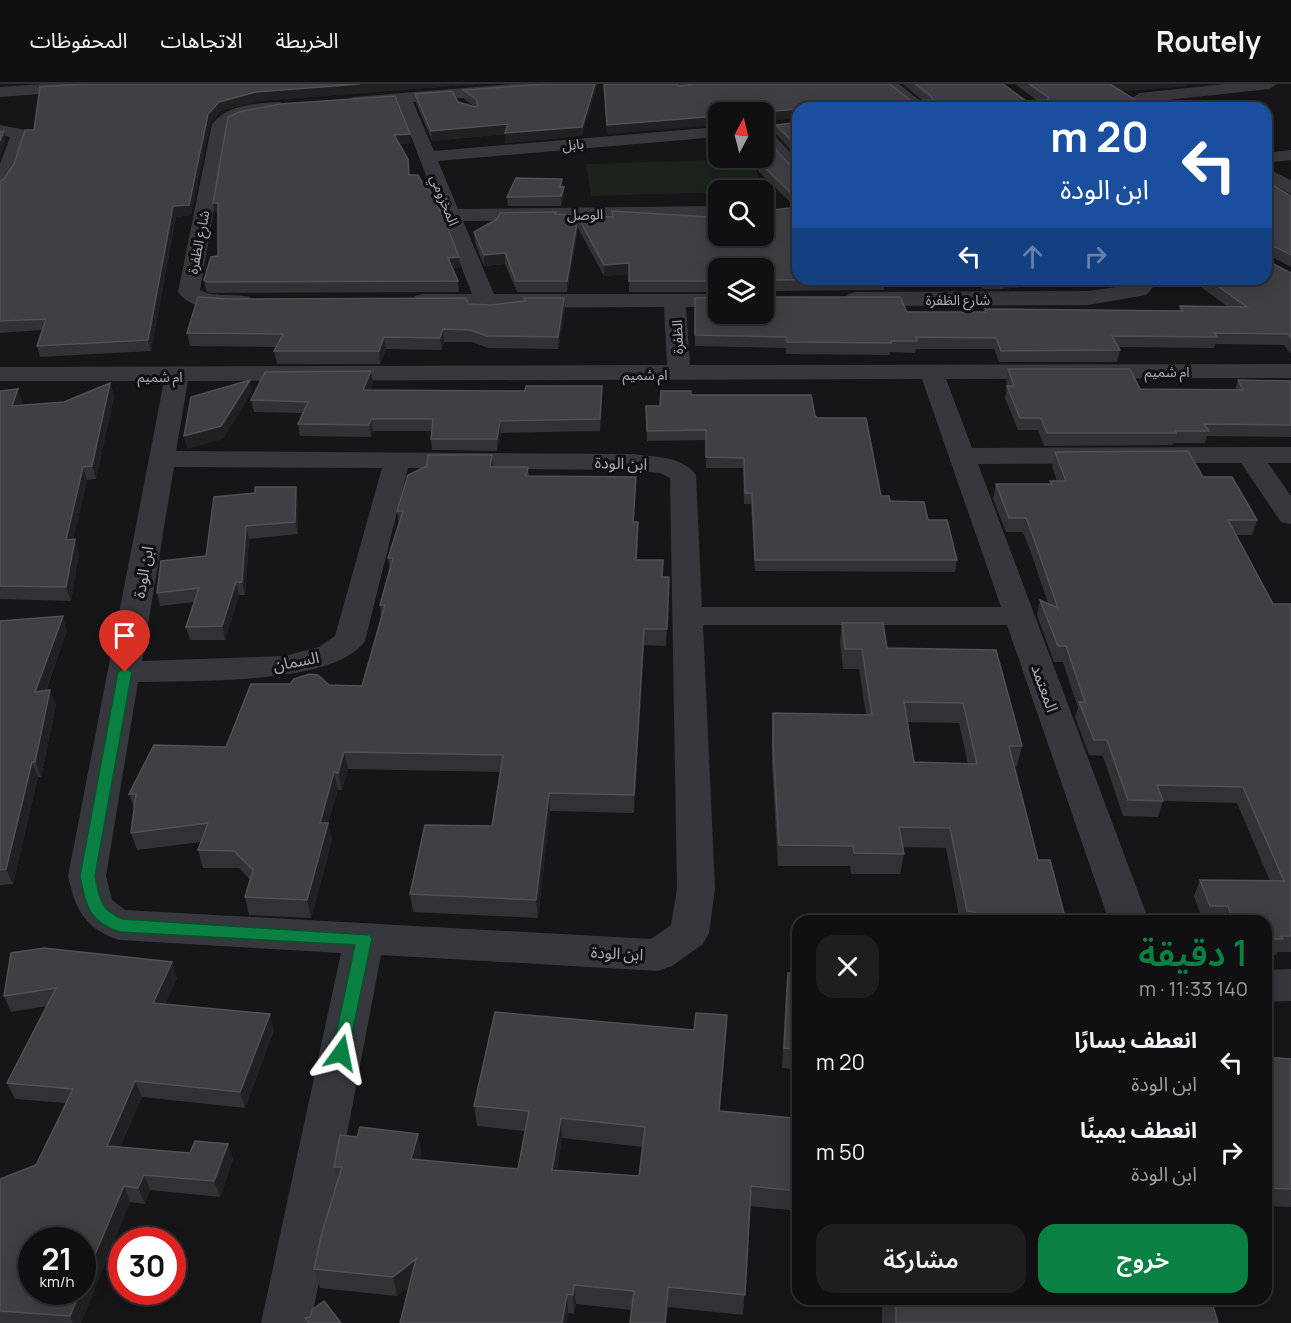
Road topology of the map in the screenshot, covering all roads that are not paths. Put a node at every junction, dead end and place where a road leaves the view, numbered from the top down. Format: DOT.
graph roads {
  1 [pos="36,84"];
  2 [pos="107,84"];
  3 [pos="569,84"];
  4 [pos="890,84"];
  5 [pos="1269,84"];
  6 [pos="54,86"];
  7 [pos="0,87"];
  8 [pos="1124,88"];
  9 [pos="0,92"];
  10 [pos="1140,98"];
  11 [pos="404,99"];
  12 [pos="913,102"];
  13 [pos="1147,102"];
  14 [pos="336,103"];
  15 [pos="291,106"];
  16 [pos="0,130"];
  17 [pos="708,133"];
  18 [pos="774,139"];
  19 [pos="1291,155"];
  20 [pos="428,157"];
  21 [pos="1272,157"];
  22 [pos="792,162"];
  23 [pos="1272,177"];
  24 [pos="0,185"];
  25 [pos="1291,188"];
  26 [pos="708,212"];
  27 [pos="451,216"];
  28 [pos="912,285"];
  29 [pos="1143,285"];
  30 [pos="833,299"];
  31 [pos="926,299"];
  32 [pos="675,300"];
  33 [pos="708,300"];
  34 [pos="405,301"];
  35 [pos="486,301"];
  36 [pos="266,302"];
  37 [pos="931,371"];
  38 [pos="1291,371"];
  39 [pos="0,374"];
  40 [pos="679,374"];
  41 [pos="177,376"];
  42 [pos="1249,455"];
  43 [pos="1291,455"];
  44 [pos="961,456"];
  45 [pos="164,459"];
  46 [pos="397,461"];
  47 [pos="1291,516"];
  48 [pos="688,616"];
  49 [pos="1019,616"];
  50 [pos="125,672"];
  51 [pos="1127,915"];
  52 [pos="364,939"];
  53 [pos="1272,986"];
  54 [pos="1291,986"];
  55 [pos="286,1323"];
  1 -- 7 [label="street"];
  2 -- 6 [label="street"];
  3 -- 11 [label="street"];
  4 -- 12 [label="street"];
  5 -- 10 [label="street"];
  6 -- 9 [label="street"];
  8 -- 10 [label="street"];
  10 -- 13 [label="street"];
  11 -- 14 [label="street"];
  11 -- 20 [label="street, المخزومي"];
  15 -- 36 [label="street, شارع الظفرة"];
  16 -- 24 [label="street"];
  17 -- 20 [label="street, بابل"];
  18 -- 22 [label="street"];
  19 -- 21 [label="street"];
  20 -- 27 [label="street, المخزومي"];
  23 -- 25 [label="street"];
  26 -- 27 [label="street, الوصل"];
  27 -- 35 [label="street, المخزومي"];
  28 -- 31 [label="street"];
  29 -- 31 [label="street, شارع الظفرة"];
  30 -- 31 [label="street, شارع الظفرة"];
  32 -- 33 [label="street"];
  32 -- 35 [label="street"];
  32 -- 40 [label="street, الظفرة"];
  34 -- 35 [label="street"];
  37 -- 38 [label="street, ام شميم"];
  37 -- 40 [label="street, ام شميم"];
  37 -- 44 [label="street, المعتمد"];
  39 -- 41 [label="street, ام شميم"];
  40 -- 41 [label="street, ام شميم"];
  41 -- 45 [label="street, ابن الودة"];
  42 -- 43 [label="street"];
  42 -- 44 [label="street"];
  42 -- 47 [label="street"];
  44 -- 49 [label="street, المعتمد"];
  45 -- 46 [label="street, ابن الودة"];
  45 -- 50 [label="street, ابن الودة"];
  46 -- 48 [label="street, ابن الودة"];
  46 -- 50 [label="street, السمان"];
  48 -- 49 [label="street"];
  48 -- 52 [label="street, ابن الودة"];
  49 -- 51 [label="street, المعتمد"];
  50 -- 52 [label="street, ابن الودة"];
  52 -- 55 [label="street"];
  53 -- 54 [label="street"];
}
